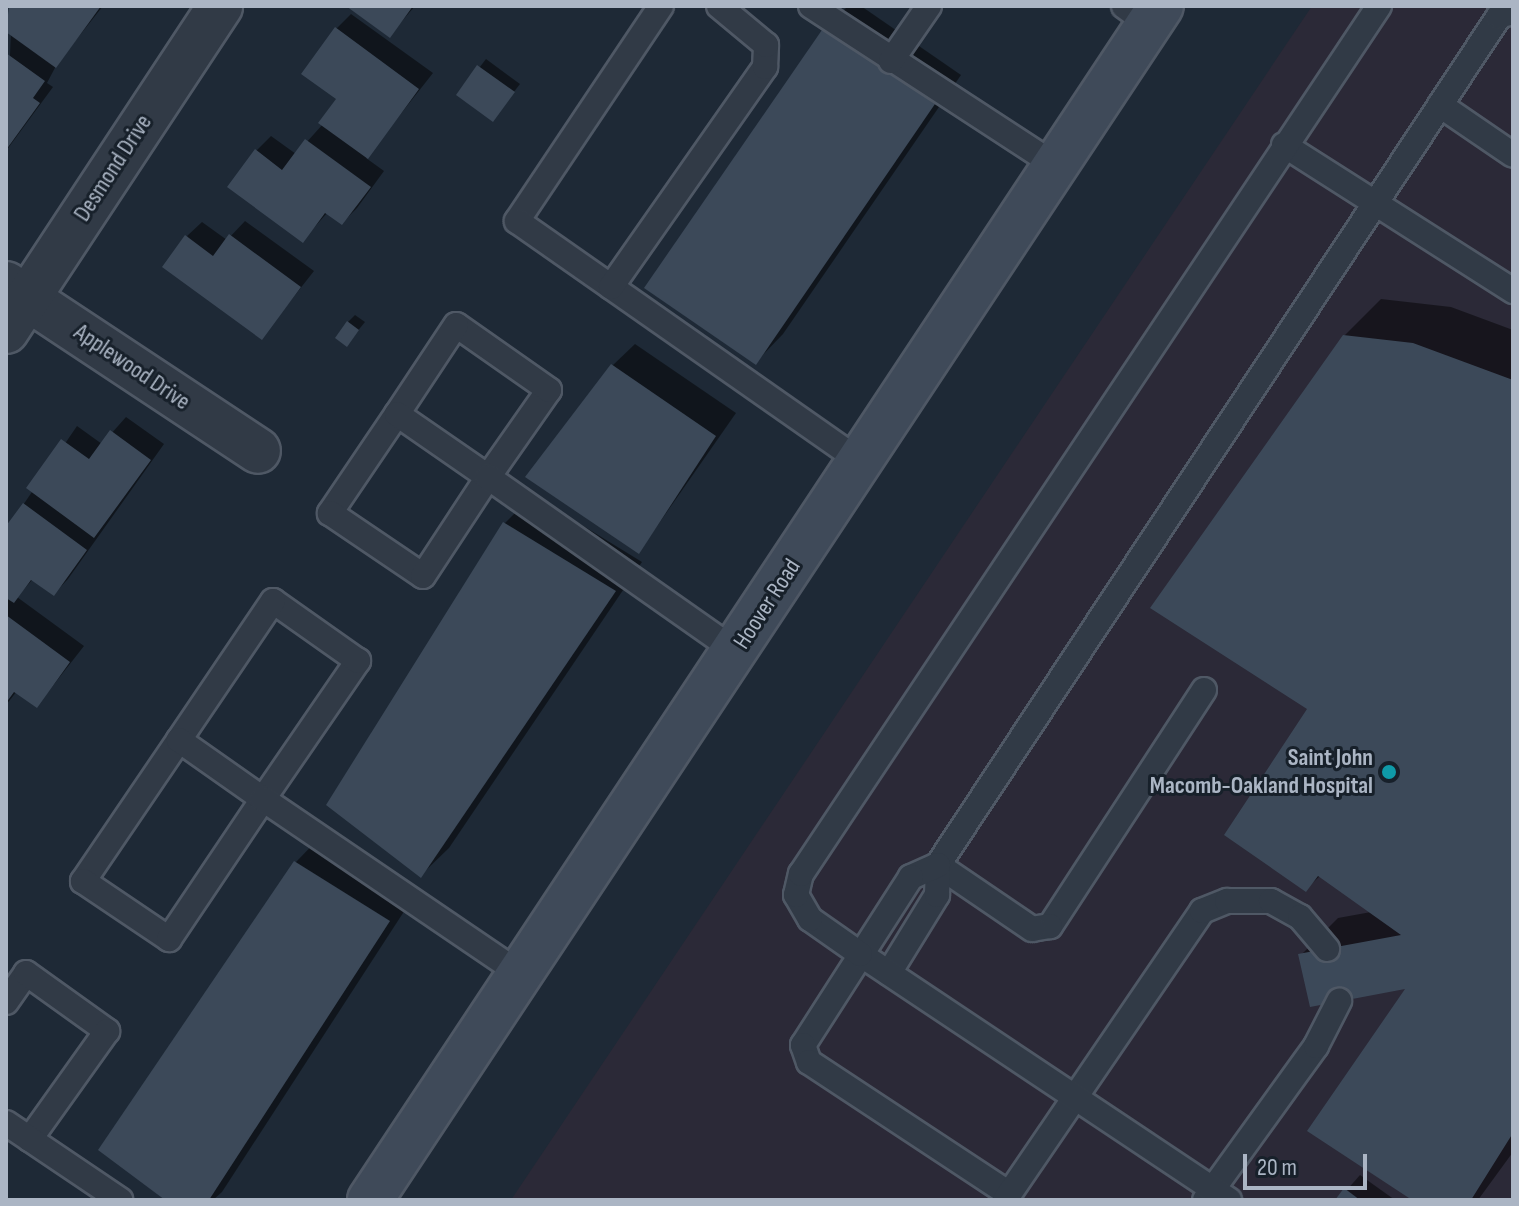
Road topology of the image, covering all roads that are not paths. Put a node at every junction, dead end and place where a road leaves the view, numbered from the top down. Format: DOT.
graph roads {
  1 [pos="220,6"];
  2 [pos="661,6"];
  3 [pos="719,6"];
  4 [pos="811,6"];
  5 [pos="929,6"];
  6 [pos="1379,6"];
  7 [pos="1145,12"];
  8 [pos="1513,12"];
  9 [pos="891,61"];
  10 [pos="1440,105"];
  11 [pos="1284,145"];
  12 [pos="1513,155"];
  13 [pos="1056,166"];
  14 [pos="1376,202"];
  15 [pos="611,287"];
  16 [pos="1513,291"];
  17 [pos="13,304"];
  18 [pos="397,414"];
  19 [pos="258,451"];
  20 [pos="861,462"];
  21 [pos="488,477"];
  22 [pos="736,651"];
  23 [pos="1204,690"];
  24 [pos="179,740"];
  25 [pos="263,799"];
  26 [pos="938,865"];
  27 [pos="1327,949"];
  28 [pos="860,954"];
  29 [pos="889,973"];
  30 [pos="522,975"];
  31 [pos="1339,1001"];
  32 [pos="6,1002"];
  33 [pos="1075,1097"];
  34 [pos="6,1123"];
  35 [pos="30,1139"];
  36 [pos="1216,1196"];
  37 [pos="1007,1197"];
  38 [pos="120,1200"];
  39 [pos="370,1200"];
  1 -- 17 [label="street, Desmond Drive"];
  2 -- 15 [label="lane"];
  3 -- 15 [label="lane"];
  4 -- 9 [label="lane"];
  5 -- 9 [label="lane"];
  6 -- 11 [label="lane"];
  7 -- 13 [label="main road, Hoover Road"];
  8 -- 10 [label="lane"];
  9 -- 13 [label="lane"];
  10 -- 12 [label="lane"];
  10 -- 14 [label="lane"];
  11 -- 14 [label="lane"];
  11 -- 28 [label="lane"];
  13 -- 20 [label="main road, Hoover Road"];
  14 -- 16 [label="lane"];
  14 -- 26 [label="lane"];
  15 -- 20 [label="lane"];
  17 -- 19 [label="street, Applewood Drive"];
  18 -- 21 [label="lane"];
  18 -- 21 [label="lane"];
  18 -- 21 [label="lane"];
  20 -- 22 [label="main road, Hoover Road"];
  21 -- 22 [label="lane"];
  22 -- 30 [label="main road, Hoover Road"];
  23 -- 26 [label="lane"];
  24 -- 25 [label="lane"];
  24 -- 25 [label="lane"];
  24 -- 25 [label="lane"];
  25 -- 30 [label="lane"];
  26 -- 28 [label="lane"];
  26 -- 29 [label="lane"];
  27 -- 33 [label="lane"];
  28 -- 29 [label="lane"];
  28 -- 37 [label="lane"];
  29 -- 33 [label="lane"];
  30 -- 39 [label="main road, Hoover Road"];
  31 -- 36 [label="lane"];
  32 -- 35 [label="lane"];
  33 -- 36 [label="lane"];
  33 -- 37 [label="lane"];
  34 -- 35 [label="lane"];
  35 -- 38 [label="lane"];
}
